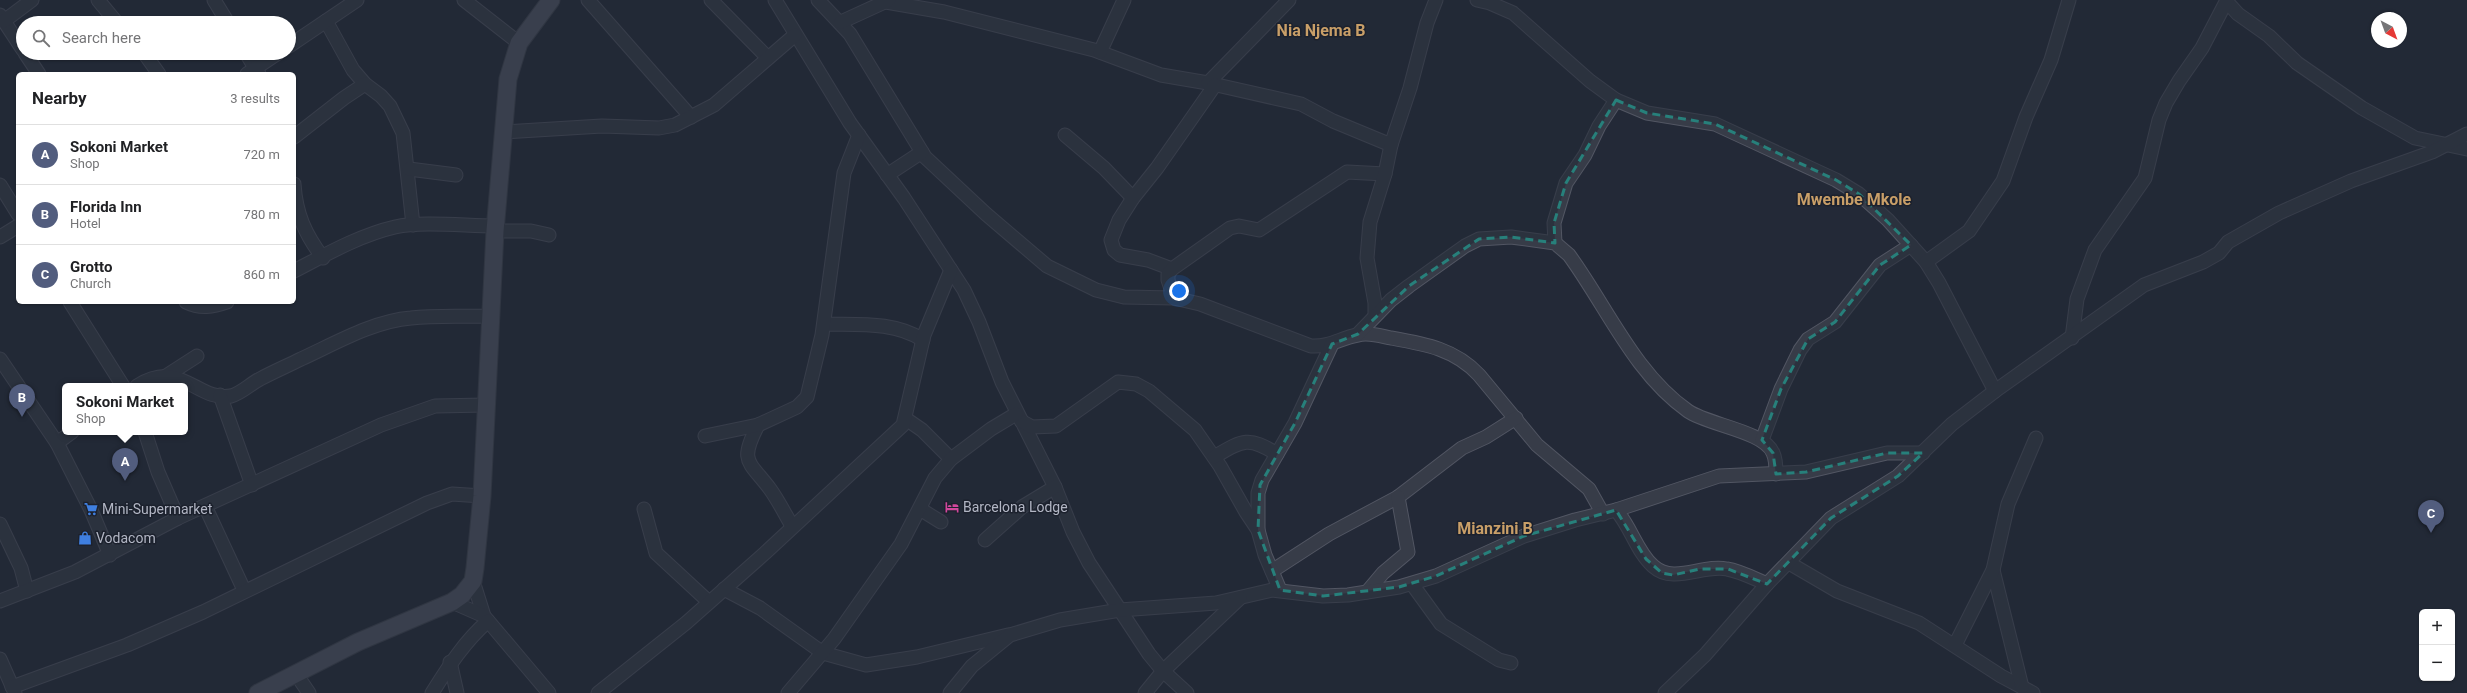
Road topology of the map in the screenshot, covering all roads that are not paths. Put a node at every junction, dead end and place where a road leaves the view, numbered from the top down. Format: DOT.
graph roads {
  1 [pos="32,0"];
  2 [pos="98,0"];
  3 [pos="214,0"];
  4 [pos="357,0"];
  5 [pos="464,0"];
  6 [pos="551,0"];
  7 [pos="588,0"];
  8 [pos="711,0"];
  9 [pos="775,0"];
  10 [pos="818,0"];
  11 [pos="1124,0"];
  12 [pos="1289,0"];
  13 [pos="1436,0"];
  14 [pos="1477,0"];
  15 [pos="2069,0"];
  16 [pos="888,1"];
  17 [pos="2227,1"];
  18 [pos="111,16"];
  19 [pos="224,16"];
  20 [pos="2,18"];
  21 [pos="326,21"];
  22 [pos="841,22"];
  23 [pos="795,35"];
  24 [pos="16,39"];
  25 [pos="296,41"];
  26 [pos="519,43"];
  27 [pos="1100,52"];
  28 [pos="768,58"];
  29 [pos="30,60"];
  30 [pos="149,60"];
  31 [pos="249,60"];
  32 [pos="269,60"];
  33 [pos="38,72"];
  34 [pos="158,72"];
  35 [pos="254,72"];
  36 [pos="365,84"];
  37 [pos="1212,84"];
  38 [pos="1616,100"];
  39 [pos="691,117"];
  40 [pos="503,132"];
  41 [pos="2467,134"];
  42 [pos="296,135"];
  43 [pos="859,135"];
  44 [pos="1065,135"];
  45 [pos="1391,145"];
  46 [pos="2446,146"];
  47 [pos="2467,150"];
  48 [pos="922,152"];
  49 [pos="409,169"];
  50 [pos="1385,174"];
  51 [pos="456,175"];
  52 [pos="887,175"];
  53 [pos="0,185"];
  54 [pos="296,198"];
  55 [pos="1133,198"];
  56 [pos="16,211"];
  57 [pos="413,225"];
  58 [pos="16,227"];
  59 [pos="495,229"];
  60 [pos="549,235"];
  61 [pos="0,237"];
  62 [pos="1555,243"];
  63 [pos="1911,245"];
  64 [pos="323,258"];
  65 [pos="1926,262"];
  66 [pos="1172,269"];
  67 [pos="296,270"];
  68 [pos="951,270"];
  69 [pos="1174,298"];
  70 [pos="71,304"];
  71 [pos="191,304"];
  72 [pos="219,304"];
  73 [pos="490,316"];
  74 [pos="1375,316"];
  75 [pos="824,324"];
  76 [pos="1358,334"];
  77 [pos="2072,338"];
  78 [pos="923,340"];
  79 [pos="1332,344"];
  80 [pos="196,356"];
  81 [pos="0,359"];
  82 [pos="166,376"];
  83 [pos="121,383"];
  84 [pos="141,383"];
  85 [pos="186,383"];
  86 [pos="188,384"];
  87 [pos="1995,391"];
  88 [pos="220,395"];
  89 [pos="486,405"];
  90 [pos="1018,417"];
  91 [pos="1516,418"];
  92 [pos="906,419"];
  93 [pos="758,425"];
  94 [pos="68,435"];
  95 [pos="146,435"];
  96 [pos="705,436"];
  97 [pos="2036,438"];
  98 [pos="1762,440"];
  99 [pos="57,444"];
  100 [pos="1277,454"];
  101 [pos="1923,454"];
  102 [pos="1214,457"];
  103 [pos="951,459"];
  104 [pos="1776,474"];
  105 [pos="252,485"];
  106 [pos="1055,487"];
  107 [pos="482,496"];
  108 [pos="1398,498"];
  109 [pos="205,506"];
  110 [pos="644,509"];
  111 [pos="920,509"];
  112 [pos="1616,510"];
  113 [pos="1603,514"];
  114 [pos="178,518"];
  115 [pos="941,522"];
  116 [pos="0,524"];
  117 [pos="792,526"];
  118 [pos="1258,530"];
  119 [pos="985,540"];
  120 [pos="110,555"];
  121 [pos="1788,563"];
  122 [pos="1993,570"];
  123 [pos="1272,571"];
  124 [pos="473,581"];
  125 [pos="1412,584"];
  126 [pos="1767,584"];
  127 [pos="724,589"];
  128 [pos="244,590"];
  129 [pos="1280,590"];
  130 [pos="27,591"];
  131 [pos="1367,592"];
  132 [pos="1241,598"];
  133 [pos="0,601"];
  134 [pos="452,602"];
  135 [pos="709,602"];
  136 [pos="1120,610"];
  137 [pos="486,618"];
  138 [pos="1010,635"];
  139 [pos="1954,645"];
  140 [pos="823,652"];
  141 [pos="0,659"];
  142 [pos="450,662"];
  143 [pos="1511,663"];
  144 [pos="1163,671"];
  145 [pos="296,674"];
  146 [pos="14,690"];
  147 [pos="2027,690"];
  148 [pos="258,693"];
  149 [pos="309,693"];
  150 [pos="432,693"];
  151 [pos="457,693"];
  152 [pos="549,693"];
  153 [pos="598,693"];
  154 [pos="788,693"];
  155 [pos="950,693"];
  156 [pos="1145,693"];
  157 [pos="1187,693"];
  158 [pos="1665,693"];
  1 -- 20 [label="street"];
  2 -- 18 [label="street"];
  3 -- 19 [label="street"];
  4 -- 21 [label="street"];
  5 -- 26 [label="street"];
  6 -- 26 [label="main road"];
  7 -- 39 [label="street"];
  8 -- 28 [label="street"];
  9 -- 23 [label="street"];
  10 -- 22 [label="street"];
  11 -- 27 [label="street"];
  12 -- 37 [label="street"];
  13 -- 45 [label="street"];
  14 -- 38 [label="street"];
  15 -- 65 [label="street"];
  16 -- 22 [label="street"];
  16 -- 27 [label="street"];
  17 -- 46 [label="street"];
  17 -- 77 [label="street"];
  20 -- 24 [label="street"];
  21 -- 25 [label="street"];
  21 -- 36 [label="street"];
  22 -- 48 [label="street"];
  23 -- 28 [label="street"];
  23 -- 43 [label="street"];
  26 -- 40 [label="main road"];
  27 -- 37 [label="street"];
  28 -- 39 [label="street"];
  29 -- 33 [label="street"];
  30 -- 34 [label="street"];
  31 -- 35 [label="street"];
  32 -- 35 [label="street"];
  36 -- 42 [label="street"];
  36 -- 49 [label="street"];
  37 -- 45 [label="street"];
  37 -- 55 [label="street"];
  38 -- 62 [label="street"];
  38 -- 63 [label="street"];
  39 -- 40 [label="street"];
  40 -- 59 [label="main road"];
  41 -- 46 [label="street"];
  43 -- 52 [label="street"];
  43 -- 75 [label="street"];
  44 -- 55 [label="street"];
  45 -- 50 [label="street"];
  46 -- 47 [label="street"];
  46 -- 77 [label="street"];
  48 -- 52 [label="street"];
  48 -- 69 [label="street"];
  49 -- 51 [label="street"];
  49 -- 57 [label="street"];
  50 -- 66 [label="street"];
  50 -- 74 [label="street"];
  52 -- 68 [label="street"];
  53 -- 56 [label="street"];
  54 -- 64 [label="street"];
  55 -- 66 [label="street"];
  57 -- 59 [label="street"];
  57 -- 64 [label="street"];
  58 -- 61 [label="street"];
  59 -- 60 [label="street"];
  59 -- 73 [label="main road"];
  62 -- 74 [label="street"];
  62 -- 98 [label="street"];
  63 -- 65 [label="street"];
  63 -- 98 [label="street"];
  64 -- 67 [label="street"];
  65 -- 87 [label="street"];
  66 -- 69 [label="street"];
  68 -- 78 [label="street"];
  68 -- 90 [label="street"];
  69 -- 79 [label="street"];
  70 -- 83 [label="street"];
  71 -- 72 [label="street"];
  73 -- 88 [label="street"];
  73 -- 89 [label="main road"];
  74 -- 76 [label="street"];
  75 -- 78 [label="street"];
  75 -- 93 [label="street"];
  76 -- 79 [label="street"];
  76 -- 91 [label="street"];
  77 -- 87 [label="street"];
  78 -- 92 [label="street"];
  79 -- 100 [label="street"];
  80 -- 82 [label="street"];
  81 -- 99 [label="street"];
  82 -- 84 [label="street"];
  82 -- 85 [label="street"];
  86 -- 88 [label="street"];
  87 -- 101 [label="street"];
  88 -- 105 [label="street"];
  89 -- 105 [label="street"];
  89 -- 107 [label="main road"];
  90 -- 102 [label="street"];
  90 -- 103 [label="street"];
  90 -- 106 [label="street"];
  91 -- 108 [label="street"];
  91 -- 113 [label="street"];
  92 -- 103 [label="street"];
  92 -- 117 [label="street"];
  93 -- 96 [label="street"];
  93 -- 117 [label="street"];
  94 -- 99 [label="street"];
  95 -- 114 [label="street"];
  97 -- 122 [label="street"];
  98 -- 104 [label="street"];
  99 -- 120 [label="street"];
  100 -- 102 [label="street"];
  100 -- 118 [label="street"];
  101 -- 104 [label="street"];
  101 -- 121 [label="street"];
  102 -- 118 [label="street"];
  103 -- 111 [label="street"];
  104 -- 112 [label="street"];
  105 -- 109 [label="street"];
  106 -- 119 [label="street"];
  106 -- 136 [label="street"];
  107 -- 124 [label="main road"];
  107 -- 128 [label="street"];
  108 -- 123 [label="street"];
  108 -- 131 [label="street"];
  109 -- 114 [label="street"];
  109 -- 128 [label="street"];
  110 -- 135 [label="street"];
  111 -- 115 [label="street"];
  111 -- 140 [label="street"];
  112 -- 113 [label="street"];
  112 -- 126 [label="street"];
  113 -- 125 [label="street"];
  114 -- 120 [label="street"];
  116 -- 130 [label="street"];
  117 -- 127 [label="street"];
  118 -- 123 [label="street"];
  120 -- 130 [label="street"];
  121 -- 126 [label="street"];
  121 -- 139 [label="street"];
  122 -- 139 [label="street"];
  122 -- 147 [label="street"];
  123 -- 129 [label="street"];
  124 -- 134 [label="main road"];
  124 -- 137 [label="street"];
  125 -- 131 [label="street"];
  125 -- 143 [label="street"];
  126 -- 158 [label="street"];
  127 -- 135 [label="street"];
  127 -- 140 [label="street"];
  128 -- 146 [label="street"];
  129 -- 131 [label="street"];
  129 -- 132 [label="street"];
  130 -- 133 [label="street"];
  132 -- 136 [label="street"];
  132 -- 144 [label="street"];
  134 -- 137 [label="street"];
  134 -- 145 [label="main road"];
  135 -- 153 [label="street"];
  136 -- 138 [label="street"];
  136 -- 144 [label="street"];
  137 -- 142 [label="street"];
  137 -- 152 [label="street"];
  138 -- 140 [label="street"];
  138 -- 155 [label="street"];
  139 -- 147 [label="street"];
  140 -- 154 [label="street"];
  141 -- 146 [label="street"];
  142 -- 150 [label="street"];
  142 -- 151 [label="street"];
  144 -- 156 [label="street"];
  144 -- 157 [label="street"];
  145 -- 148 [label="main road"];
  145 -- 149 [label="street"];
}
